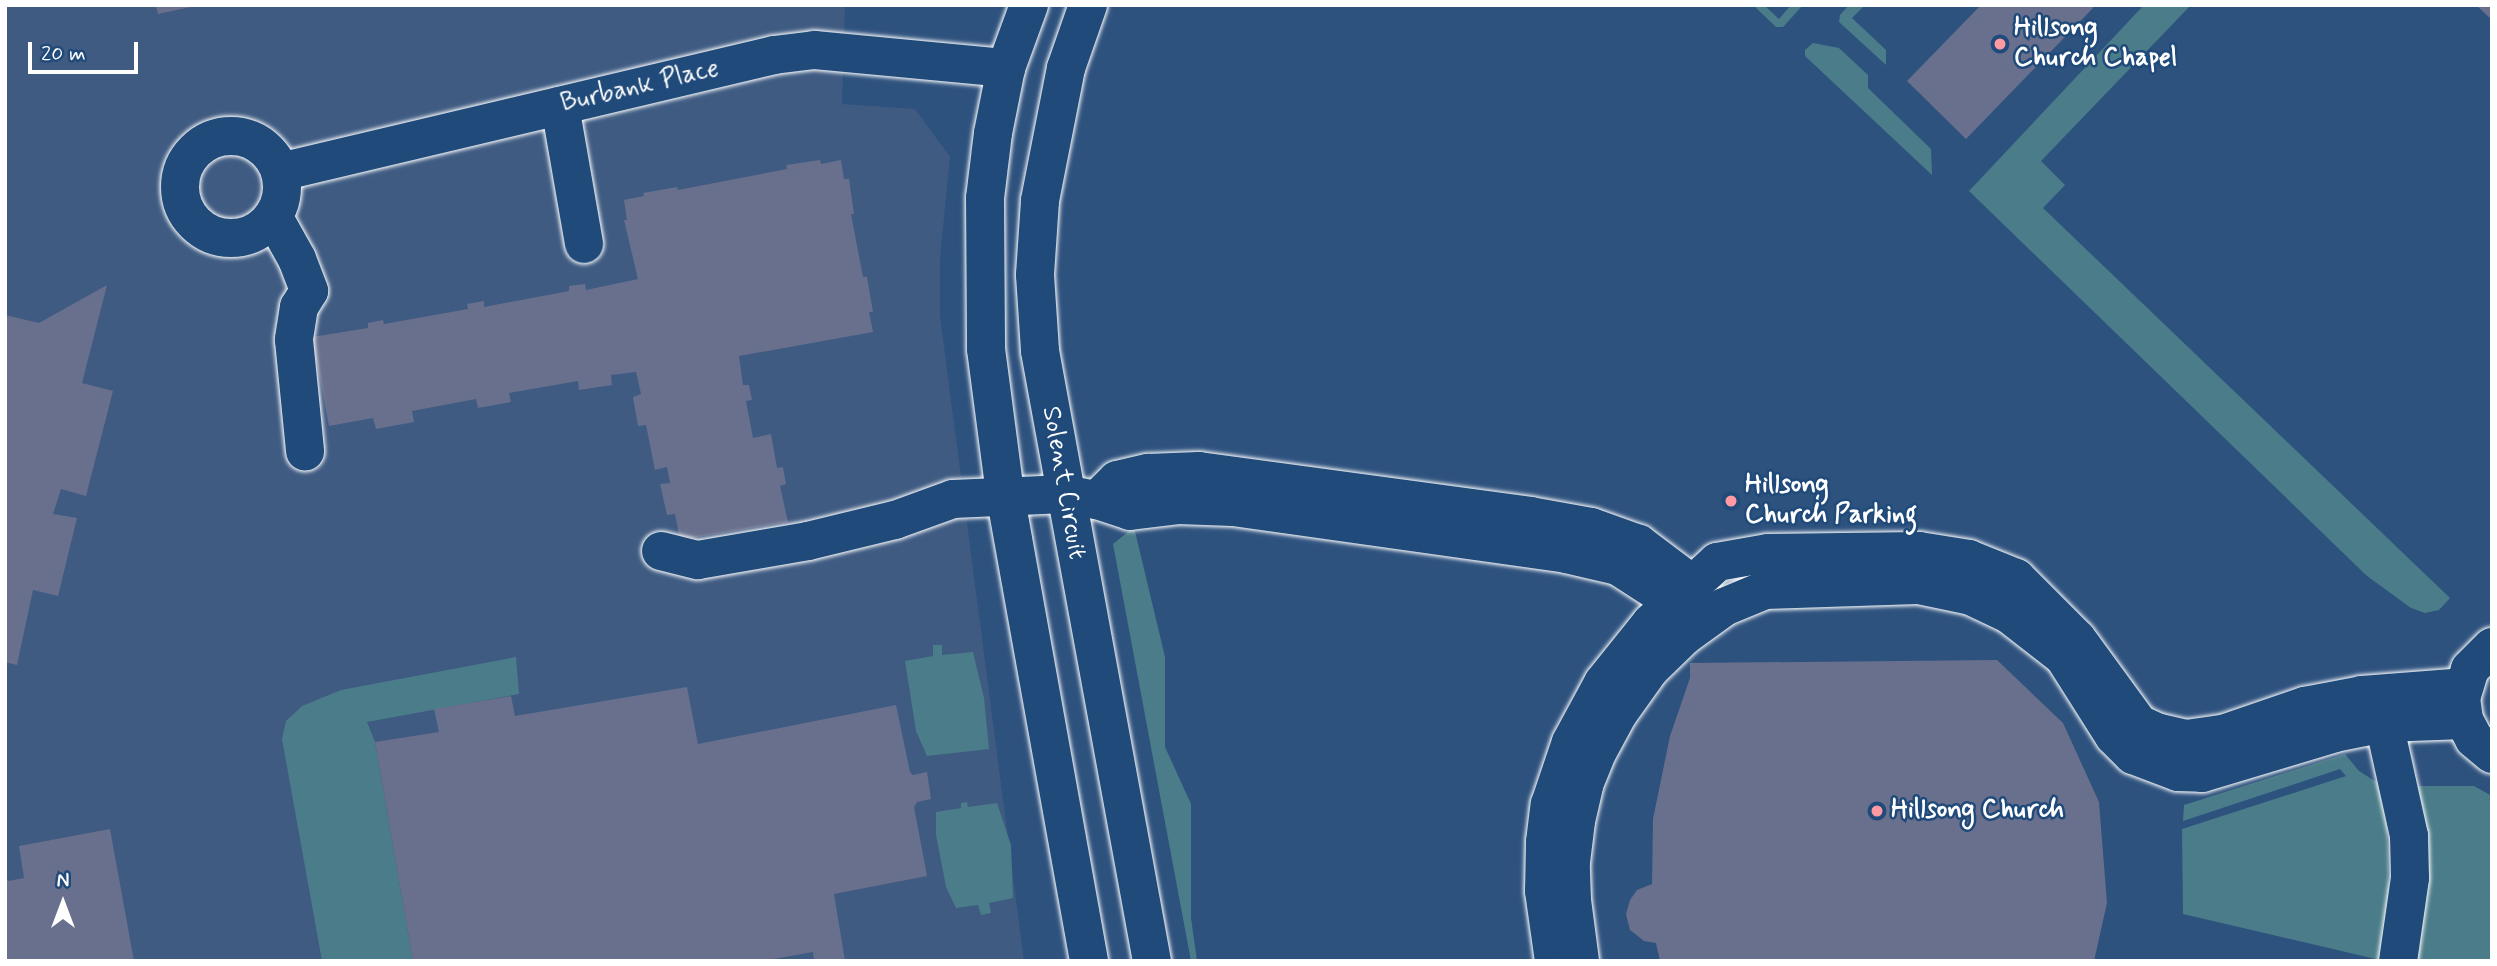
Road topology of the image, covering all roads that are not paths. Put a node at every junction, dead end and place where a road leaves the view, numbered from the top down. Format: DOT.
graph roads {
  1 [pos="1029,5"];
  2 [pos="1088,5"];
  3 [pos="1006,68"];
  4 [pos="560,106"];
  5 [pos="280,172"];
  6 [pos="274,216"];
  7 [pos="584,244"];
  8 [pos="305,451"];
  9 [pos="1005,494"];
  10 [pos="1081,497"];
  11 [pos="661,551"];
  12 [pos="1815,570"];
  13 [pos="1693,583"];
  14 [pos="1724,607"];
  15 [pos="2492,647"];
  16 [pos="2071,648"];
  17 [pos="2463,703"];
  18 [pos="2384,723"];
  19 [pos="2492,754"];
  20 [pos="1089,961"];
  21 [pos="1152,961"];
  22 [pos="1554,961"];
  23 [pos="1580,961"];
  24 [pos="2398,961"];
  1 -- 3 [label="street"];
  2 -- 10 [label="street, Solent Circuit"];
  3 -- 4 [label="street, Burbank Place"];
  3 -- 9 [label="street"];
  4 -- 5 [label="street, Burbank Place"];
  4 -- 7 [label="street"];
  5 -- 6 [label="street"];
  5 -- 6 [label="street"];
  6 -- 8 [label="street"];
  9 -- 10 [label="street"];
  9 -- 11 [label="street"];
  9 -- 20 [label="street"];
  10 -- 13 [label="street"];
  10 -- 21 [label="street, Solent Circuit"];
  12 -- 13 [label="street"];
  12 -- 14 [label="street"];
  12 -- 16 [label="street"];
  13 -- 14 [label="street"];
  13 -- 22 [label="street"];
  14 -- 23 [label="street"];
  15 -- 17 [label="street"];
  16 -- 17 [label="street"];
  16 -- 18 [label="street"];
  17 -- 18 [label="street"];
  17 -- 19 [label="street"];
  18 -- 24 [label="street"];
}
